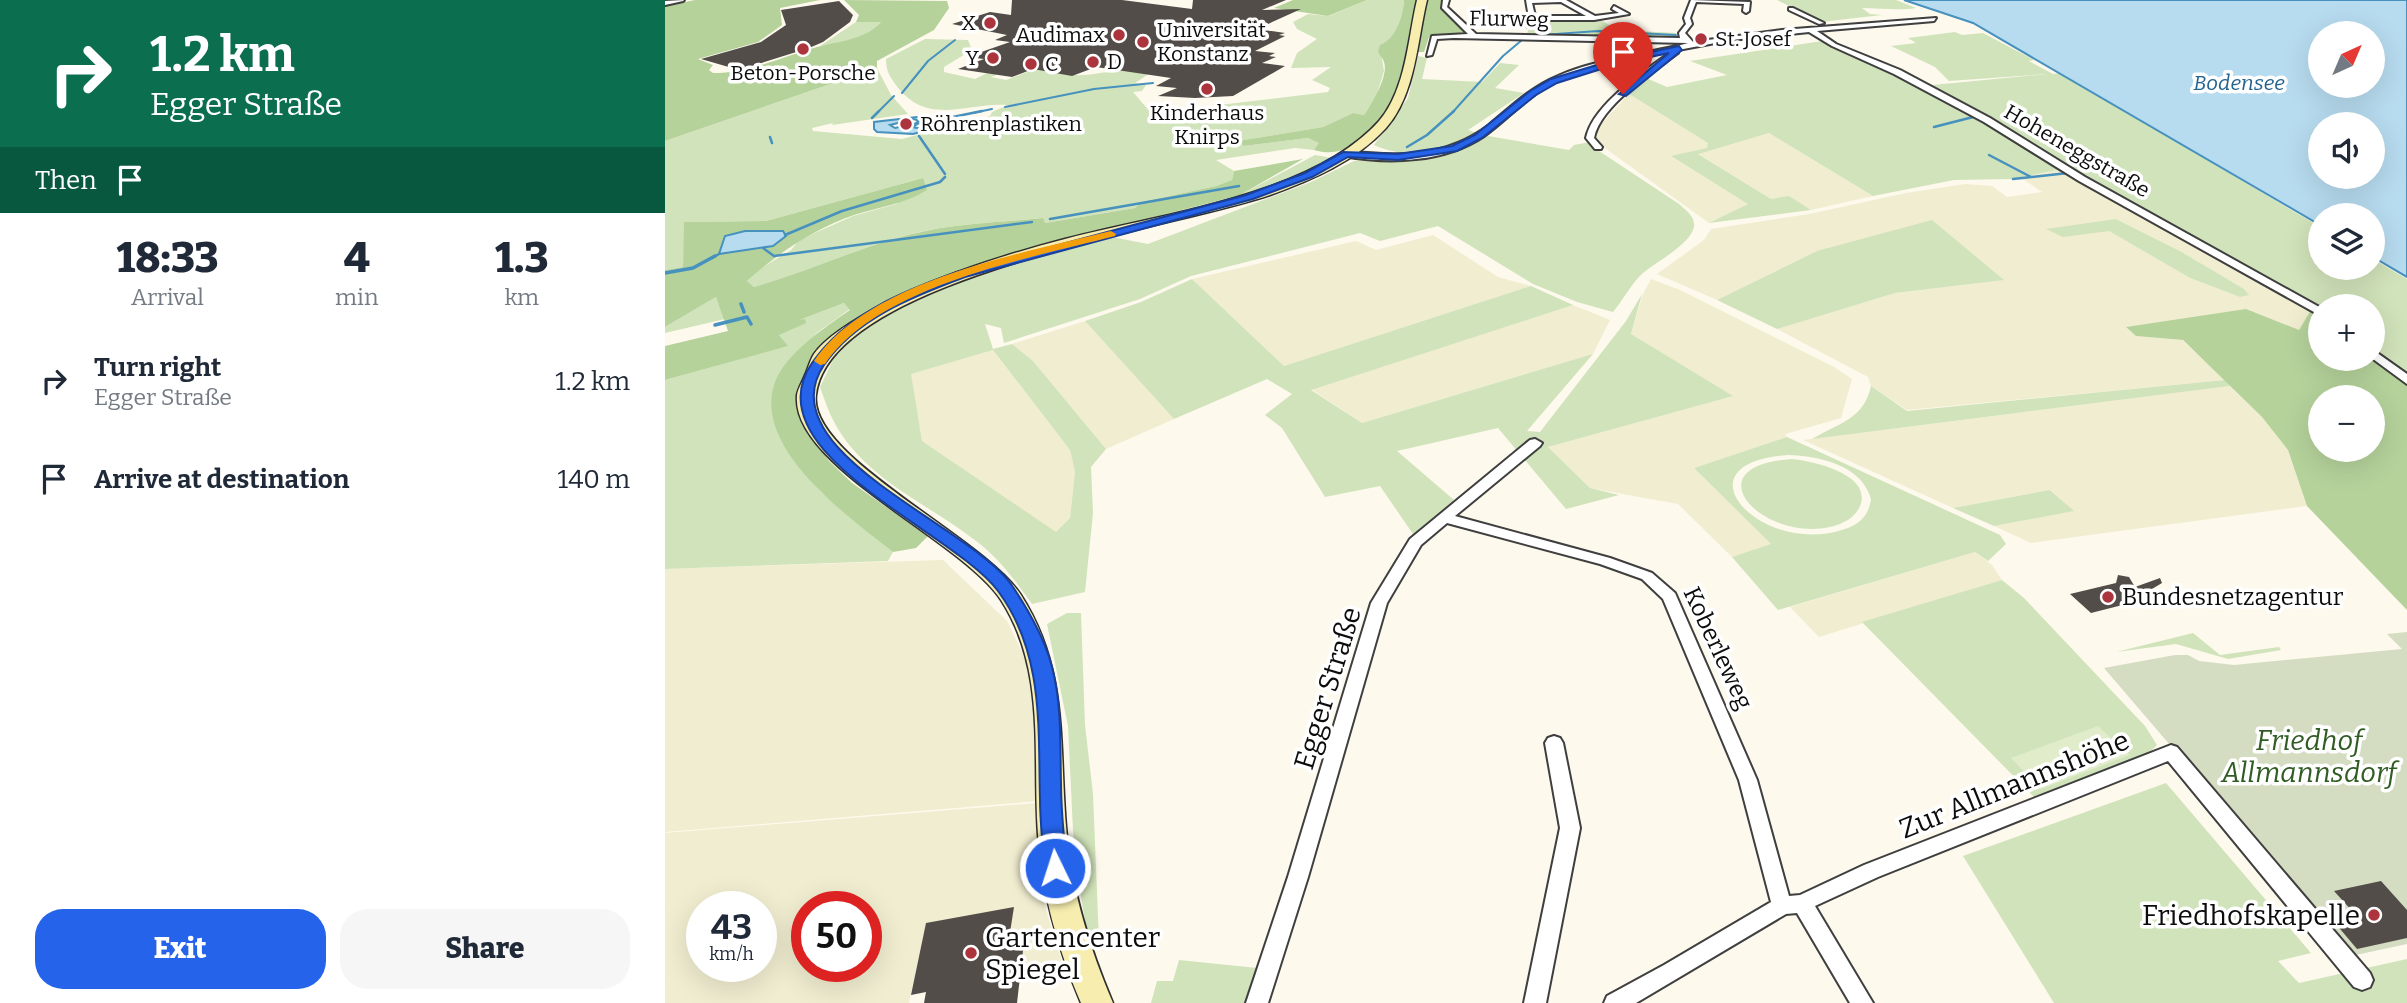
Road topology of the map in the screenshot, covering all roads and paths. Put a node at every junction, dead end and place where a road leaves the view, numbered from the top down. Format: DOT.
graph roads {
  1 [pos="681,0"];
  2 [pos="1422,0"];
  3 [pos="1446,0"];
  4 [pos="1564,0"];
  5 [pos="1575,0"];
  6 [pos="1694,0"];
  7 [pos="1530,1"];
  8 [pos="665,3"];
  9 [pos="1614,8"];
  10 [pos="1791,9"];
  11 [pos="1746,10"];
  12 [pos="1887,17"];
  13 [pos="1532,18"];
  14 [pos="1594,18"];
  15 [pos="1934,19"];
  16 [pos="1821,23"];
  17 [pos="1811,30"];
  18 [pos="1759,33"];
  19 [pos="1523,35"];
  20 [pos="1473,36"];
  21 [pos="1689,41"];
  22 [pos="1679,48"];
  23 [pos="1429,55"];
  24 [pos="1598,148"];
  25 [pos="1351,151"];
  26 [pos="2308,306"];
  27 [pos="2385,363"];
  28 [pos="2407,380"];
  29 [pos="1535,443"];
  30 [pos="1446,519"];
  31 [pos="1554,743"];
  32 [pos="1792,905"];
  33 [pos="2362,980"];
  34 [pos="1097,1003"];
  35 [pos="1257,1003"];
  36 [pos="1535,1003"];
  37 [pos="1615,1003"];
  38 [pos="1862,1003"];
  1 -- 8 [label="street"];
  2 -- 25 [label="main road"];
  3 -- 20 [label="street"];
  4 -- 5 [label="street"];
  4 -- 7 [label="street"];
  4 -- 14 [label="street"];
  6 -- 11 [label="street"];
  6 -- 21 [label="street"];
  7 -- 13 [label="street"];
  9 -- 14 [label="street"];
  10 -- 16 [label="street"];
  12 -- 16 [label="street"];
  13 -- 14 [label="street"];
  13 -- 19 [label="street"];
  15 -- 17 [label="street"];
  16 -- 18 [label="street"];
  17 -- 18 [label="street"];
  17 -- 26 [label="street, Hoheneggstraße"];
  18 -- 21 [label="street"];
  19 -- 20 [label="street, Flurweg"];
  19 -- 21 [label="street, Flurweg"];
  20 -- 23 [label="street, Flurweg"];
  21 -- 22 [label="street"];
  22 -- 24 [label="street"];
  22 -- 25 [label="street"];
  25 -- 34 [label="main road"];
  27 -- 28 [label="street"];
  29 -- 30 [label="street, Egger Straße"];
  30 -- 32 [label="street, Koberleweg"];
  30 -- 35 [label="street, Egger Straße"];
  31 -- 36 [label="street"];
  32 -- 33 [label="street, Zur Allmannshöhe"];
  32 -- 37 [label="street, Zur Allmannshöhe"];
  32 -- 38 [label="street, Koberleweg"];
}
